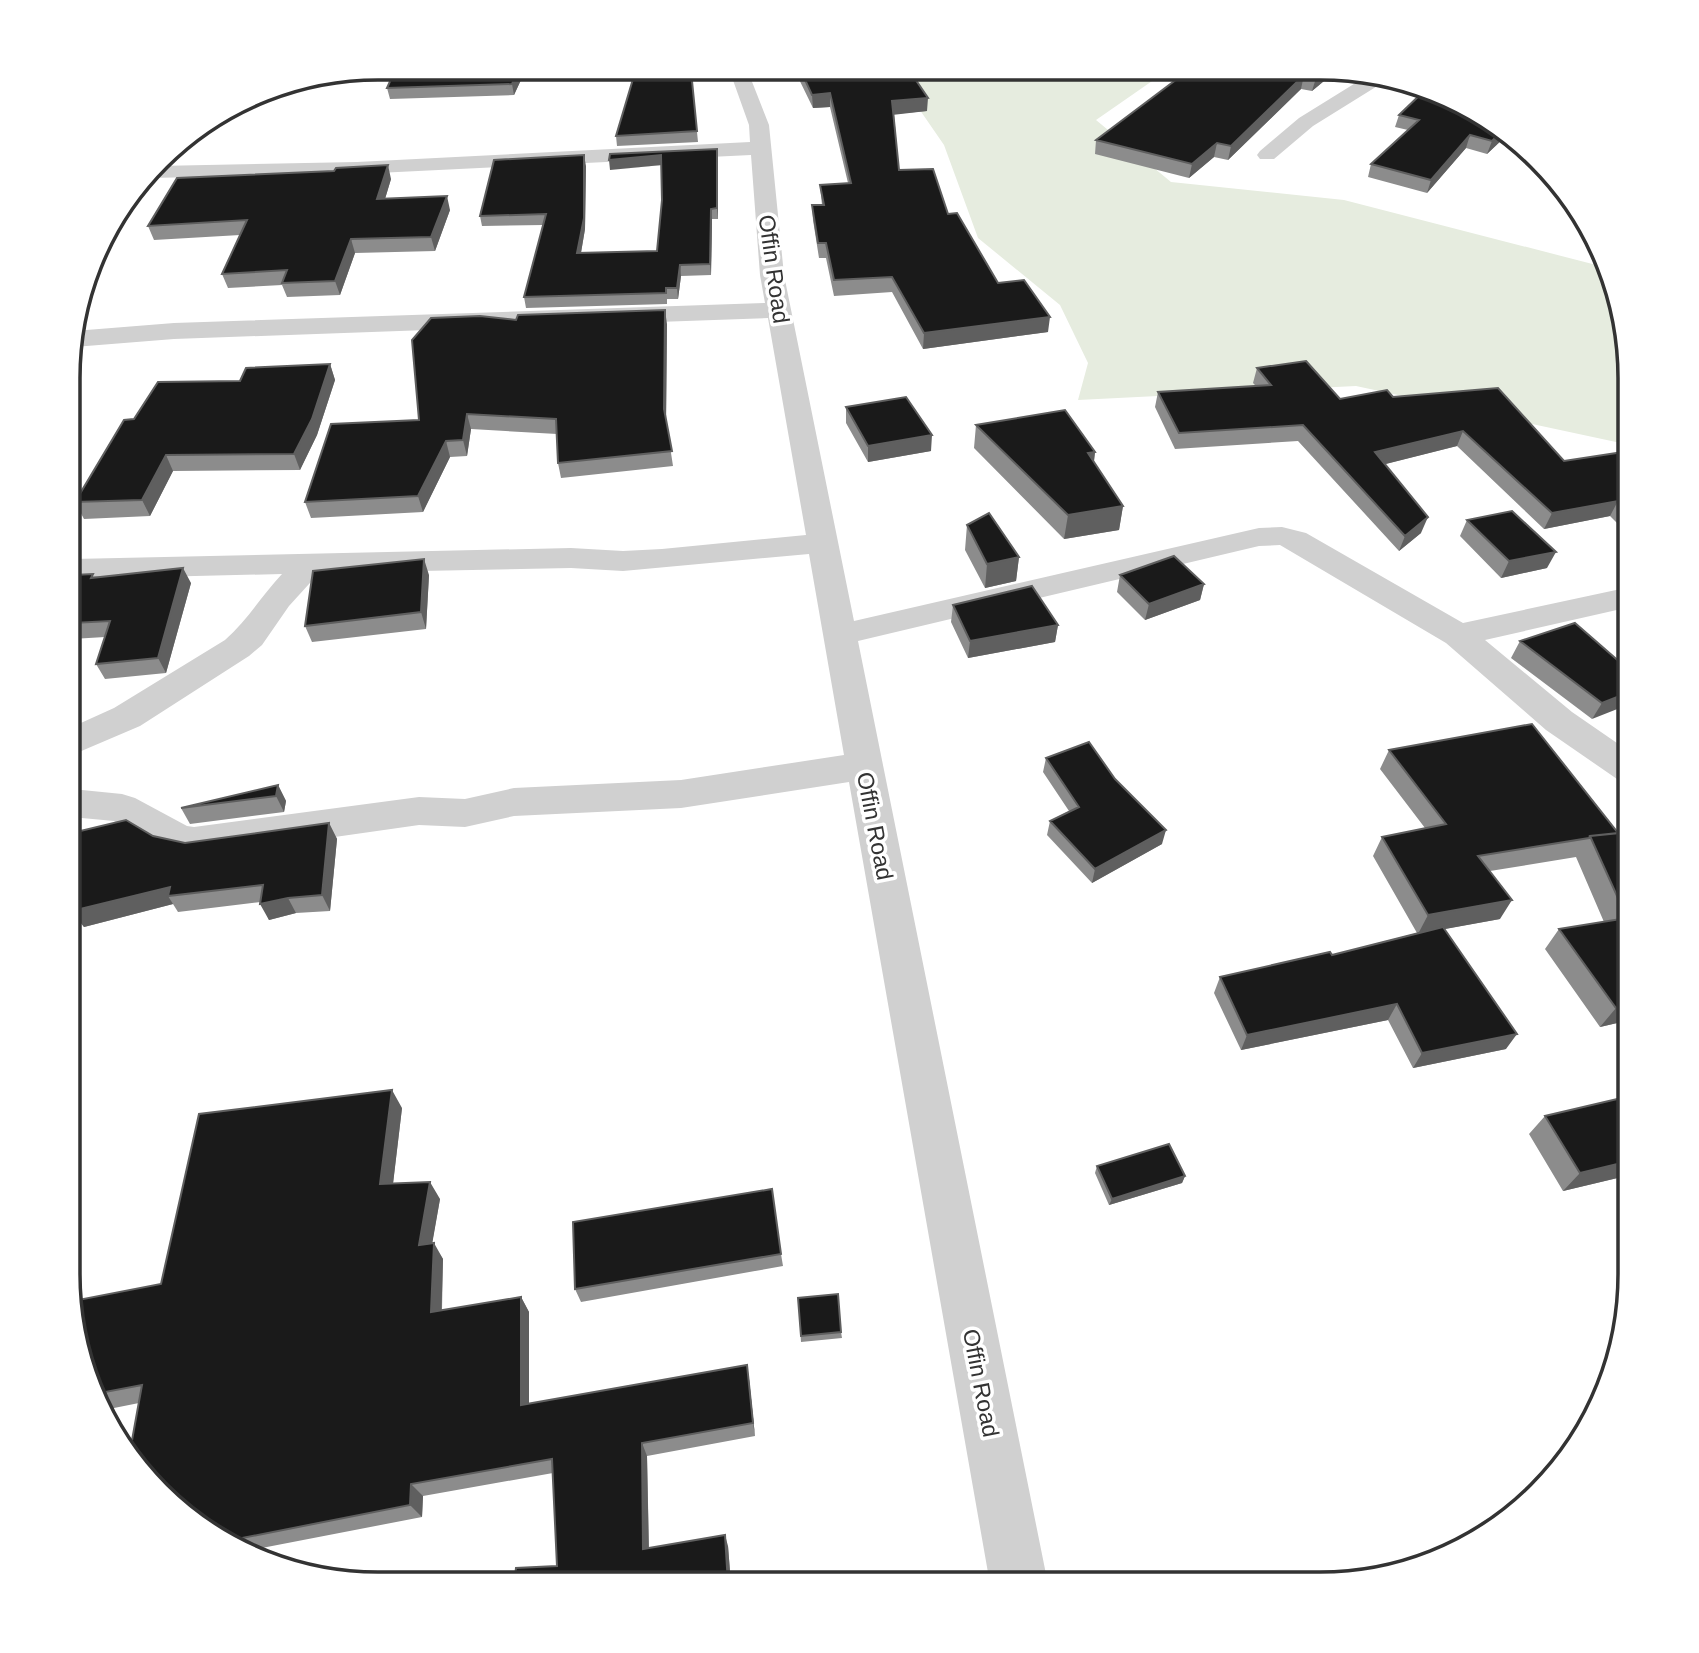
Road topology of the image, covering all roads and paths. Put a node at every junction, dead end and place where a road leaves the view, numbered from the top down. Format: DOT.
graph roads {
  1 [pos="742,80"];
  2 [pos="1367,84"];
  3 [pos="761,148"];
  4 [pos="1267,155"];
  5 [pos="164,173"];
  6 [pos="778,310"];
  7 [pos="83,338"];
  8 [pos="821,542"];
  9 [pos="309,565"];
  10 [pos="80,569"];
  11 [pos="1618,600"];
  12 [pos="839,635"];
  13 [pos="1458,635"];
  14 [pos="80,738"];
  15 [pos="1618,762"];
  16 [pos="863,766"];
  17 [pos="80,804"];
  18 [pos="1017,1572"];
  1 -- 3 [label="street, Offin Road"];
  2 -- 4 [label="street"];
  3 -- 5 [label="street"];
  3 -- 6 [label="street, Offin Road"];
  6 -- 7 [label="street"];
  6 -- 8 [label="street, Offin Road"];
  8 -- 9 [label="street"];
  8 -- 12 [label="street, Offin Road"];
  9 -- 10 [label="street"];
  9 -- 14 [label="street"];
  11 -- 13 [label="street"];
  12 -- 13 [label="street"];
  12 -- 16 [label="street, Offin Road"];
  13 -- 15 [label="street"];
  16 -- 17 [label="street"];
  16 -- 18 [label="street, Offin Road"];
}
